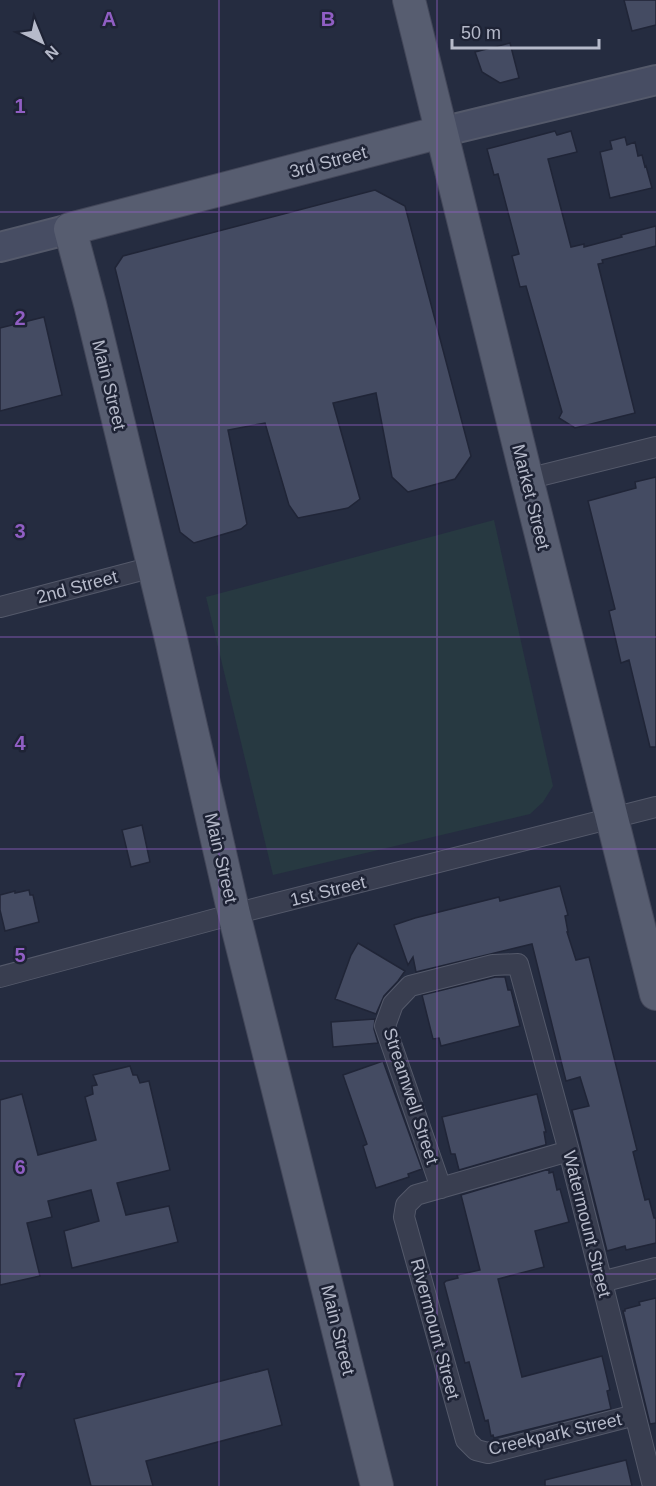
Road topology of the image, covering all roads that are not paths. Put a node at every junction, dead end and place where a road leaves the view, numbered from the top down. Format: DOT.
graph roads {
  1 [pos="409,0"];
  2 [pos="656,80"];
  3 [pos="441,132"];
  4 [pos="70,229"];
  5 [pos="0,247"];
  6 [pos="656,447"];
  7 [pos="527,479"];
  8 [pos="153,567"];
  9 [pos="0,607"];
  10 [pos="656,807"];
  11 [pos="612,818"];
  12 [pos="234,914"];
  13 [pos="0,977"];
  14 [pos="656,994"];
  15 [pos="393,1004"];
  16 [pos="569,1151"];
  17 [pos="441,1188"];
  18 [pos="656,1268"];
  19 [pos="601,1282"];
  20 [pos="635,1415"];
  21 [pos="476,1450"];
  22 [pos="377,1486"];
  23 [pos="653,1486"];
  1 -- 3 [label="main road, Market Street"];
  2 -- 3 [label="street, 3rd Street"];
  3 -- 4 [label="main road, 3rd Street"];
  3 -- 7 [label="main road, Market Street"];
  4 -- 5 [label="street, 3rd Street"];
  4 -- 8 [label="main road, Main Street"];
  6 -- 7 [label="street"];
  7 -- 11 [label="main road, Market Street"];
  8 -- 9 [label="street, 2nd Street"];
  8 -- 12 [label="main road, Main Street"];
  10 -- 11 [label="street, 1st Street"];
  11 -- 12 [label="street, 1st Street"];
  11 -- 14 [label="main road, Market Street"];
  12 -- 13 [label="street, 1st Street"];
  12 -- 22 [label="main road, Main Street"];
  15 -- 16 [label="street, Watermount Street"];
  15 -- 17 [label="street, Streamwell Street"];
  16 -- 17 [label="street"];
  16 -- 19 [label="street, Watermount Street"];
  17 -- 21 [label="street, Rivermount Street"];
  18 -- 19 [label="street"];
  19 -- 20 [label="street, Watermount Street"];
  20 -- 21 [label="street, Creekpark Street"];
  20 -- 23 [label="street, Watermount Street"];
}
